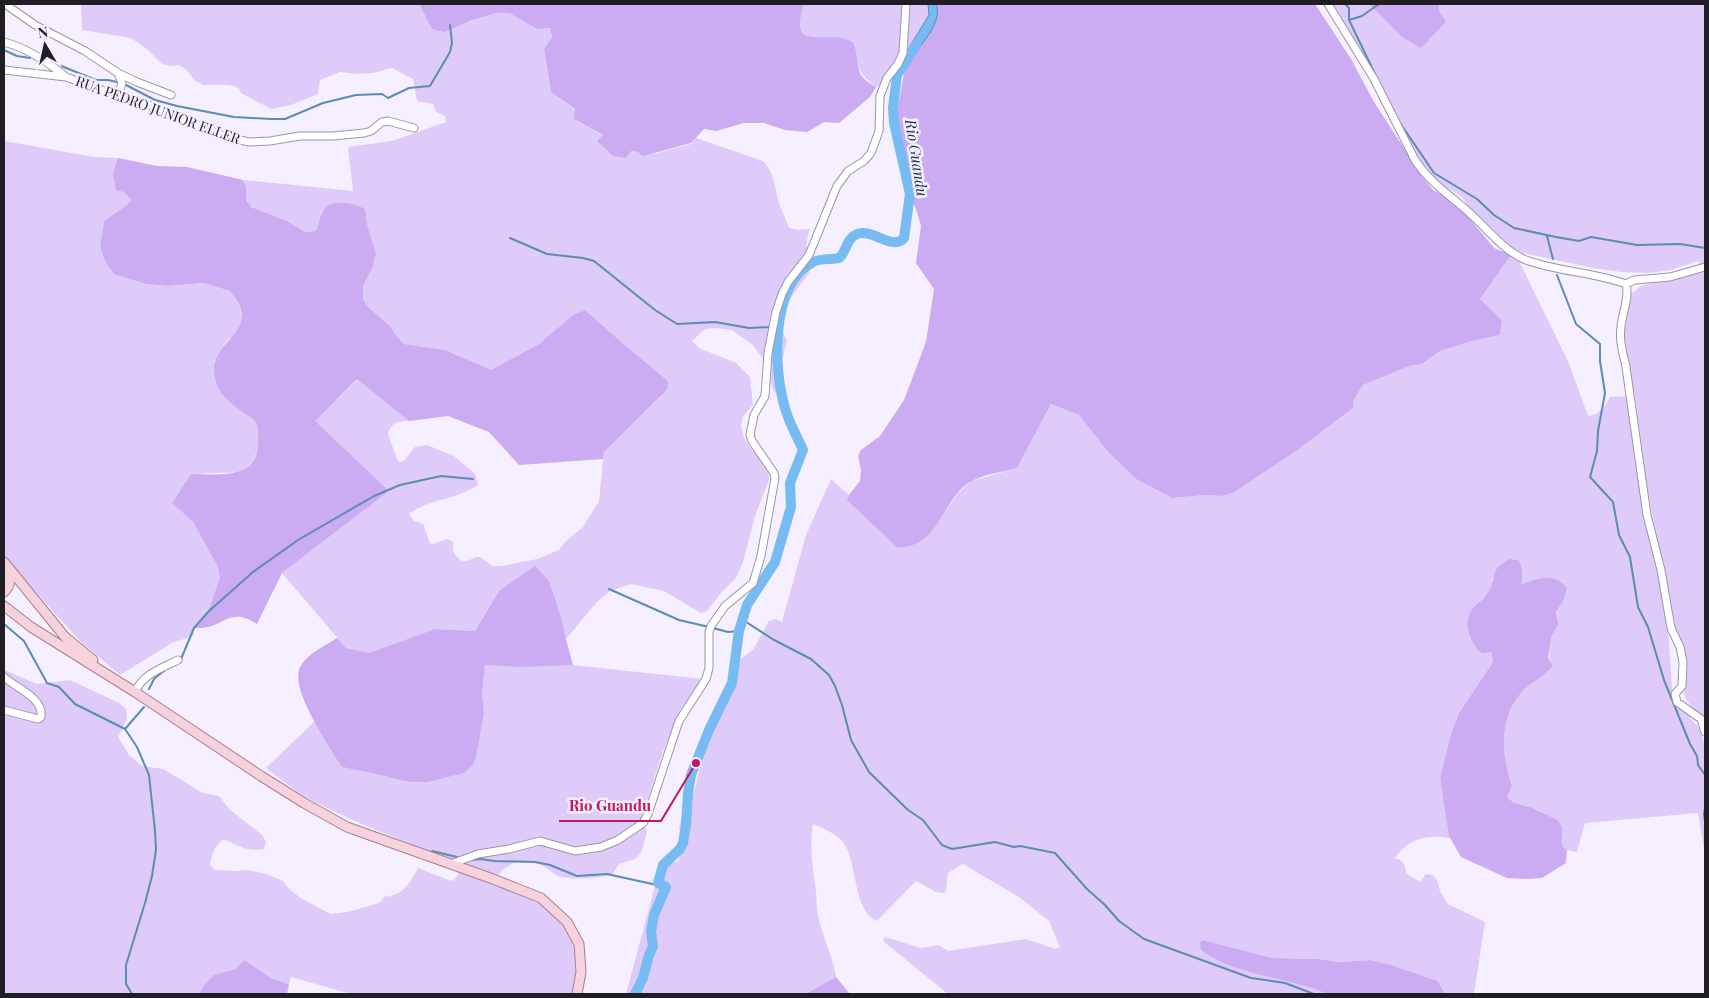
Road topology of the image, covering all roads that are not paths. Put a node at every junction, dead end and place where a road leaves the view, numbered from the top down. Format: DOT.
graph roads {
  1 [pos="5,4"];
  2 [pos="906,4"];
  3 [pos="1328,4"];
  4 [pos="14,7"];
  5 [pos="4,42"];
  6 [pos="4,70"];
  7 [pos="118,73"];
  8 [pos="66,77"];
  9 [pos="171,94"];
  10 [pos="118,96"];
  11 [pos="414,128"];
  12 [pos="1705,267"];
  13 [pos="1626,284"];
  14 [pos="4,563"];
  15 [pos="4,592"];
  16 [pos="4,606"];
  17 [pos="178,660"];
  18 [pos="4,677"];
  19 [pos="116,680"];
  20 [pos="135,692"];
  21 [pos="4,710"];
  22 [pos="1705,732"];
  23 [pos="450,864"];
  24 [pos="577,994"];
  1 -- 4 [label="street"];
  2 -- 23 [label="street"];
  3 -- 13 [label="street"];
  4 -- 7 [label="street"];
  5 -- 8 [label="street"];
  6 -- 8 [label="street, RUA PEDRO JUNIOR ELLER"];
  7 -- 9 [label="street"];
  7 -- 10 [label="street"];
  8 -- 10 [label="street, RUA PEDRO JUNIOR ELLER"];
  10 -- 11 [label="street, RUA PEDRO JUNIOR ELLER"];
  12 -- 13 [label="street"];
  13 -- 22 [label="street"];
  14 -- 15 [label="main road"];
  14 -- 19 [label="main road"];
  16 -- 19 [label="main road"];
  17 -- 20 [label="street"];
  18 -- 21 [label="street"];
  19 -- 20 [label="main road"];
  20 -- 23 [label="main road"];
  23 -- 24 [label="main road"];
}
